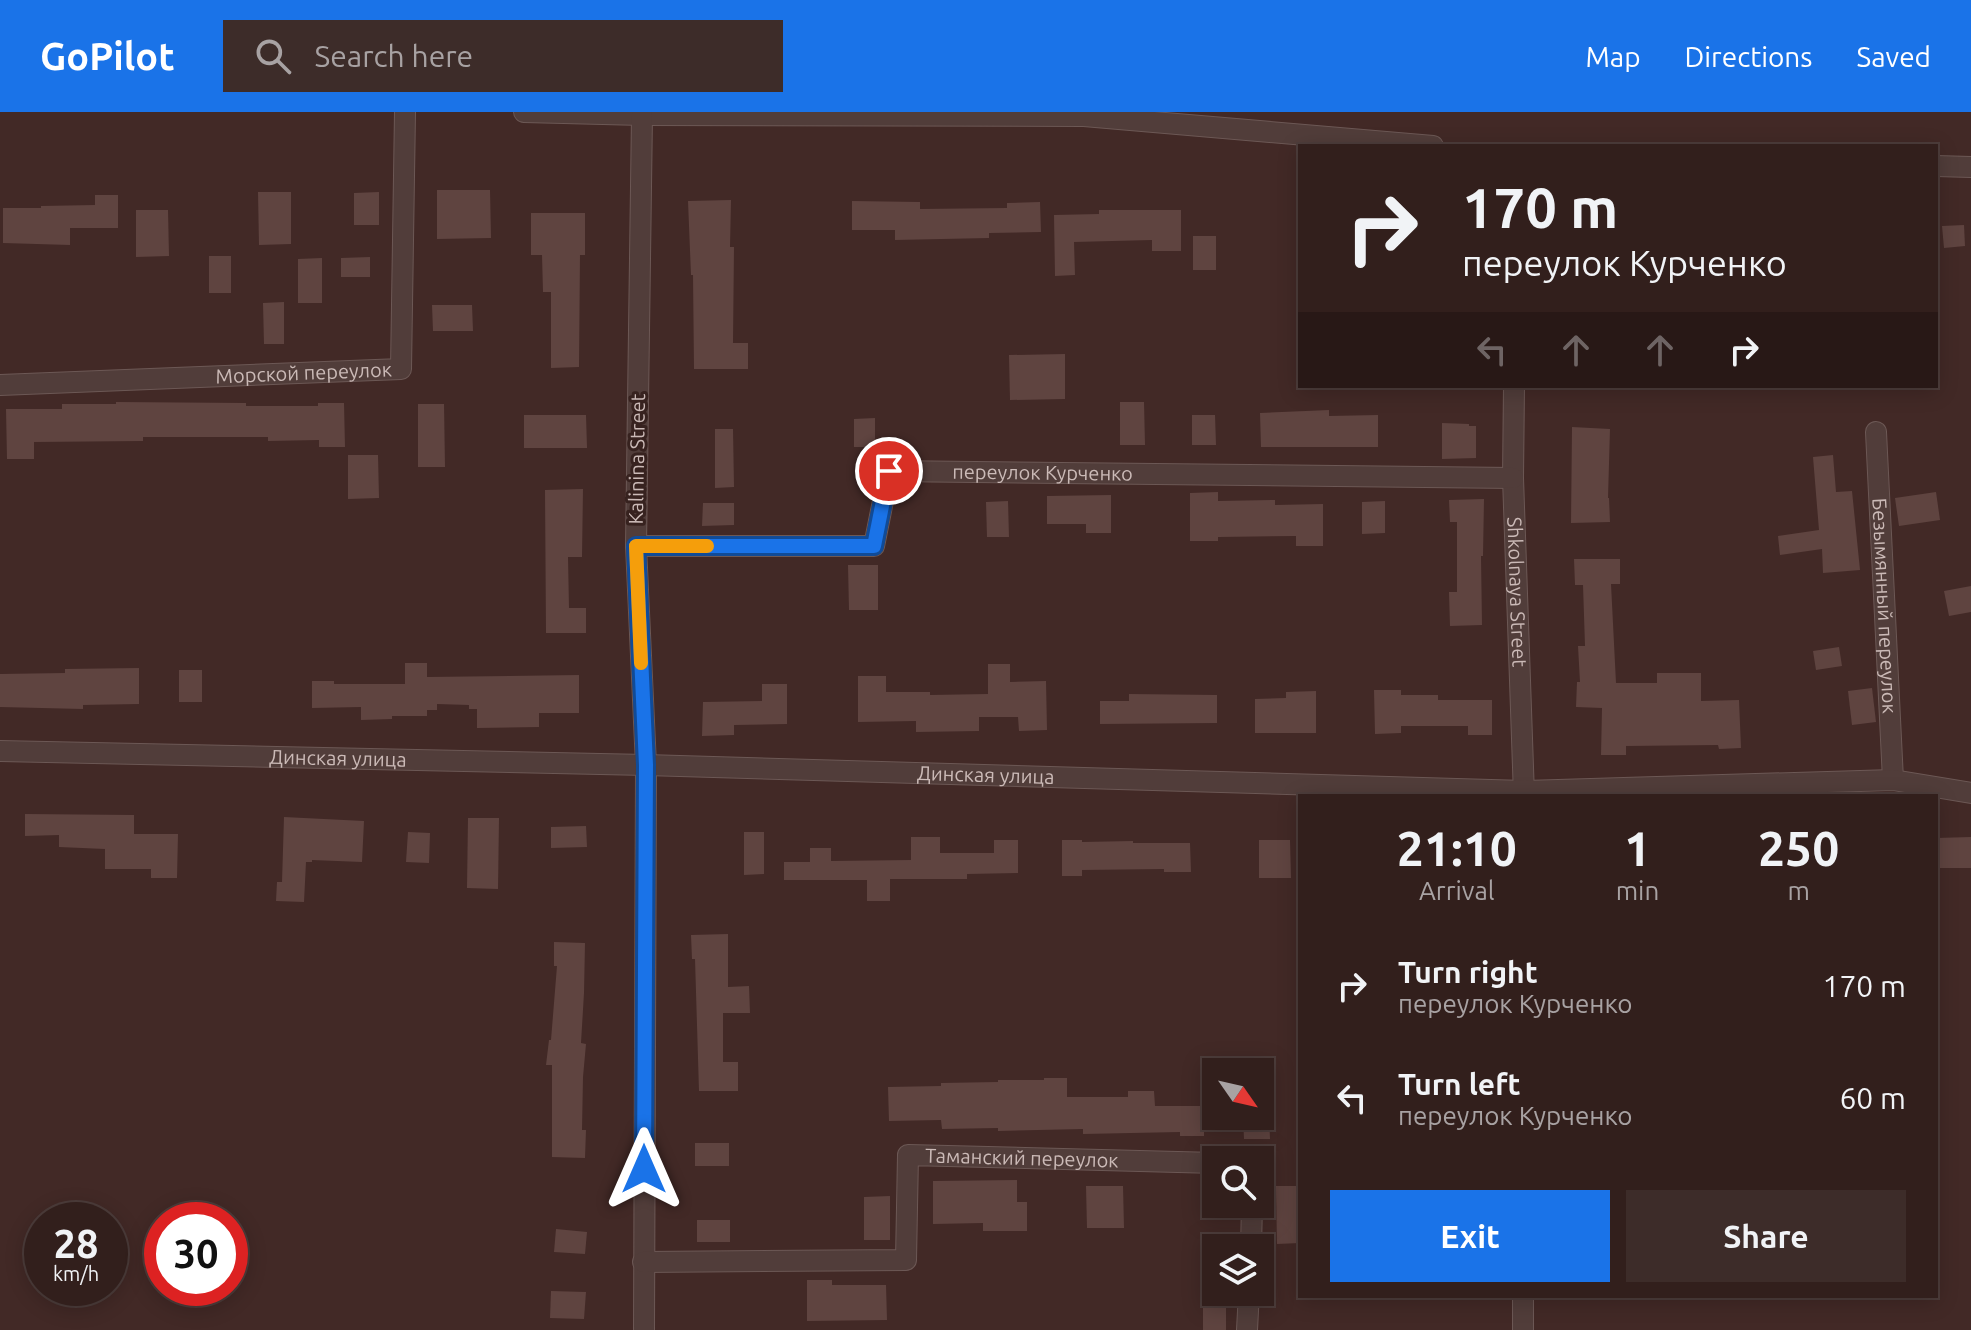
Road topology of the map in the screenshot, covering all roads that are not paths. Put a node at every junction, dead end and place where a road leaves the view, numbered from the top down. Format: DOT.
graph roads {
  1 [pos="405,112"];
  2 [pos="524,112"];
  3 [pos="642,115"];
  4 [pos="1410,144"];
  5 [pos="1938,166"];
  6 [pos="1971,167"];
  7 [pos="0,385"];
  8 [pos="1514,388"];
  9 [pos="1876,432"];
  10 [pos="1513,478"];
  11 [pos="636,546"];
  12 [pos="0,751"];
  13 [pos="646,765"];
  14 [pos="1893,780"];
  15 [pos="1524,793"];
  16 [pos="1971,793"];
  17 [pos="1202,1163"];
  18 [pos="643,1262"];
  19 [pos="1523,1298"];
  20 [pos="1248,1306"];
  21 [pos="644,1330"];
  22 [pos="1247,1330"];
  23 [pos="1523,1330"];
  1 -- 7 [label="street, Морской переулок"];
  2 -- 3 [label="street"];
  3 -- 4 [label="street"];
  3 -- 11 [label="street, Kalinina Street"];
  5 -- 6 [label="street"];
  8 -- 10 [label="street, Shkolnaya Street"];
  9 -- 14 [label="street, Безымянный переулок"];
  10 -- 11 [label="street, переулок Курченко"];
  10 -- 15 [label="street, Shkolnaya Street"];
  11 -- 13 [label="street, Kalinina Street"];
  12 -- 13 [label="street, Динская улица"];
  13 -- 15 [label="street, Динская улица"];
  13 -- 18 [label="street, Kalinina Street"];
  14 -- 15 [label="street, Динская улица"];
  14 -- 16 [label="street, Динская улица"];
  17 -- 18 [label="street, Таманский переулок"];
  18 -- 21 [label="street, Kalinina Street"];
  19 -- 23 [label="street"];
  20 -- 22 [label="street"];
}
